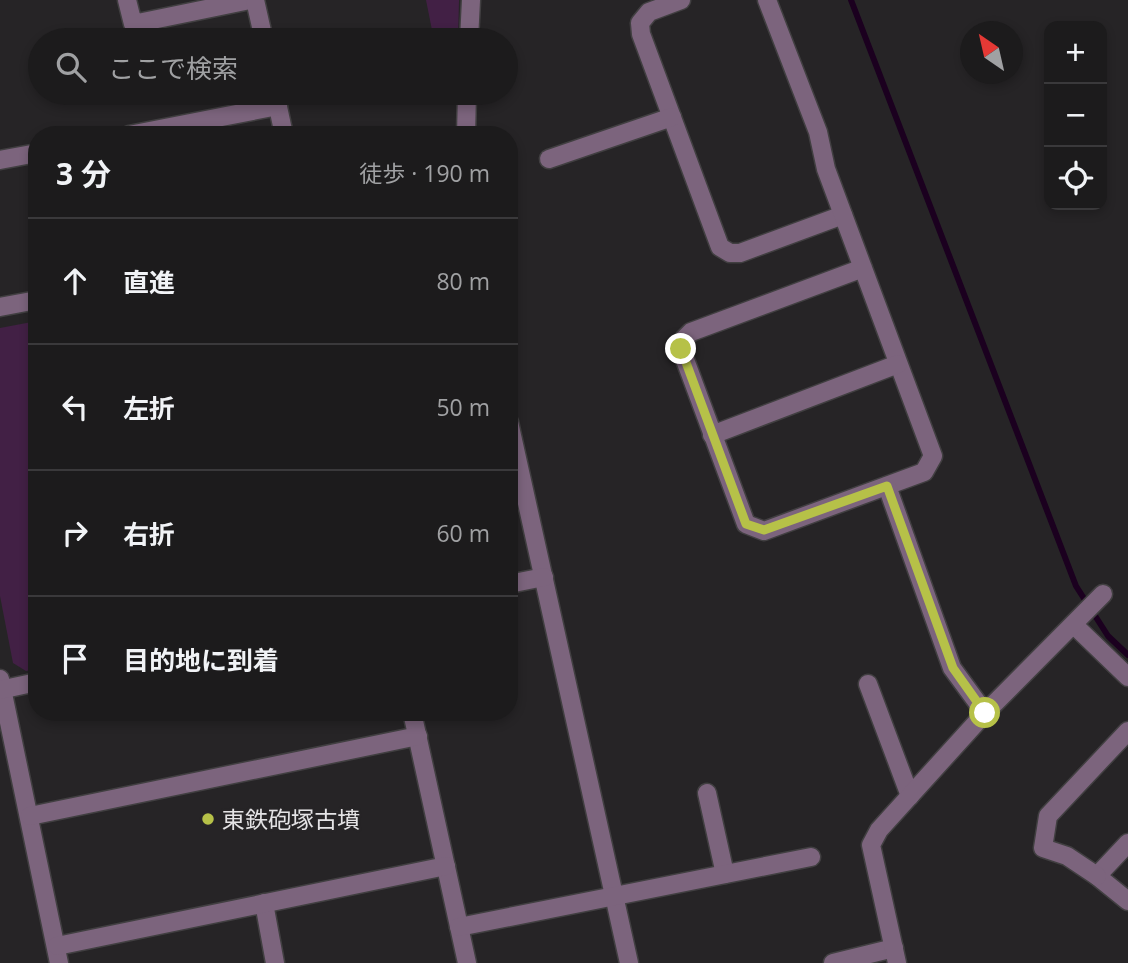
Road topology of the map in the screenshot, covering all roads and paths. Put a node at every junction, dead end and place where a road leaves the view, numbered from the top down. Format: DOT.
graph roads {
  1 [pos="127,0"];
  2 [pos="253,0"];
  3 [pos="471,0"];
  4 [pos="681,0"];
  5 [pos="767,0"];
  6 [pos="261,28"];
  7 [pos="470,28"];
  8 [pos="252,105"];
  9 [pos="278,105"];
  10 [pos="467,105"];
  11 [pos="672,117"];
  12 [pos="166,126"];
  13 [pos="282,126"];
  14 [pos="466,126"];
  15 [pos="28,155"];
  16 [pos="549,159"];
  17 [pos="0,160"];
  18 [pos="843,215"];
  19 [pos="863,268"];
  20 [pos="28,302"];
  21 [pos="0,307"];
  22 [pos="898,364"];
  23 [pos="712,435"];
  24 [pos="518,462"];
  25 [pos="887,486"];
  26 [pos="544,577"];
  27 [pos="518,582"];
  28 [pos="1103,594"];
  29 [pos="1074,625"];
  30 [pos="1128,677"];
  31 [pos="28,683"];
  32 [pos="868,684"];
  33 [pos="1,686"];
  34 [pos="985,713"];
  35 [pos="414,721"];
  36 [pos="1128,731"];
  37 [pos="418,736"];
  38 [pos="707,793"];
  39 [pos="910,796"];
  40 [pos="30,816"];
  41 [pos="1128,843"];
  42 [pos="811,857"];
  43 [pos="446,866"];
  44 [pos="725,874"];
  45 [pos="1097,876"];
  46 [pos="614,897"];
  47 [pos="1128,901"];
  48 [pos="264,903"];
  49 [pos="459,927"];
  50 [pos="58,954"];
  51 [pos="895,956"];
  52 [pos="275,963"];
  53 [pos="467,963"];
  54 [pos="629,963"];
  55 [pos="833,963"];
  1 -- 2 [label="street"];
  2 -- 6 [label="street"];
  3 -- 7 [label="street"];
  4 -- 11 [label="street"];
  5 -- 18 [label="street"];
  8 -- 12 [label="street"];
  9 -- 13 [label="street"];
  10 -- 14 [label="street"];
  11 -- 16 [label="street"];
  11 -- 18 [label="street"];
  15 -- 17 [label="street"];
  18 -- 19 [label="street"];
  19 -- 22 [label="street"];
  19 -- 23 [label="street"];
  20 -- 21 [label="street"];
  22 -- 23 [label="street"];
  22 -- 25 [label="street"];
  23 -- 25 [label="street"];
  24 -- 26 [label="street"];
  25 -- 34 [label="street"];
  26 -- 27 [label="street"];
  26 -- 46 [label="street"];
  28 -- 29 [label="street"];
  29 -- 30 [label="street"];
  29 -- 34 [label="street"];
  31 -- 33 [label="street"];
  32 -- 39 [label="street"];
  33 -- 40 [label="street"];
  34 -- 39 [label="street"];
  35 -- 37 [label="street"];
  36 -- 45 [label="street"];
  37 -- 40 [label="street"];
  37 -- 43 [label="street"];
  38 -- 44 [label="street"];
  39 -- 51 [label="street"];
  40 -- 50 [label="street"];
  41 -- 45 [label="street"];
  42 -- 44 [label="street"];
  43 -- 48 [label="street"];
  43 -- 49 [label="street"];
  44 -- 46 [label="street"];
  45 -- 47 [label="street"];
  46 -- 49 [label="street"];
  46 -- 54 [label="street"];
  48 -- 50 [label="street"];
  48 -- 52 [label="street"];
  49 -- 53 [label="street"];
  51 -- 55 [label="street"];
}
